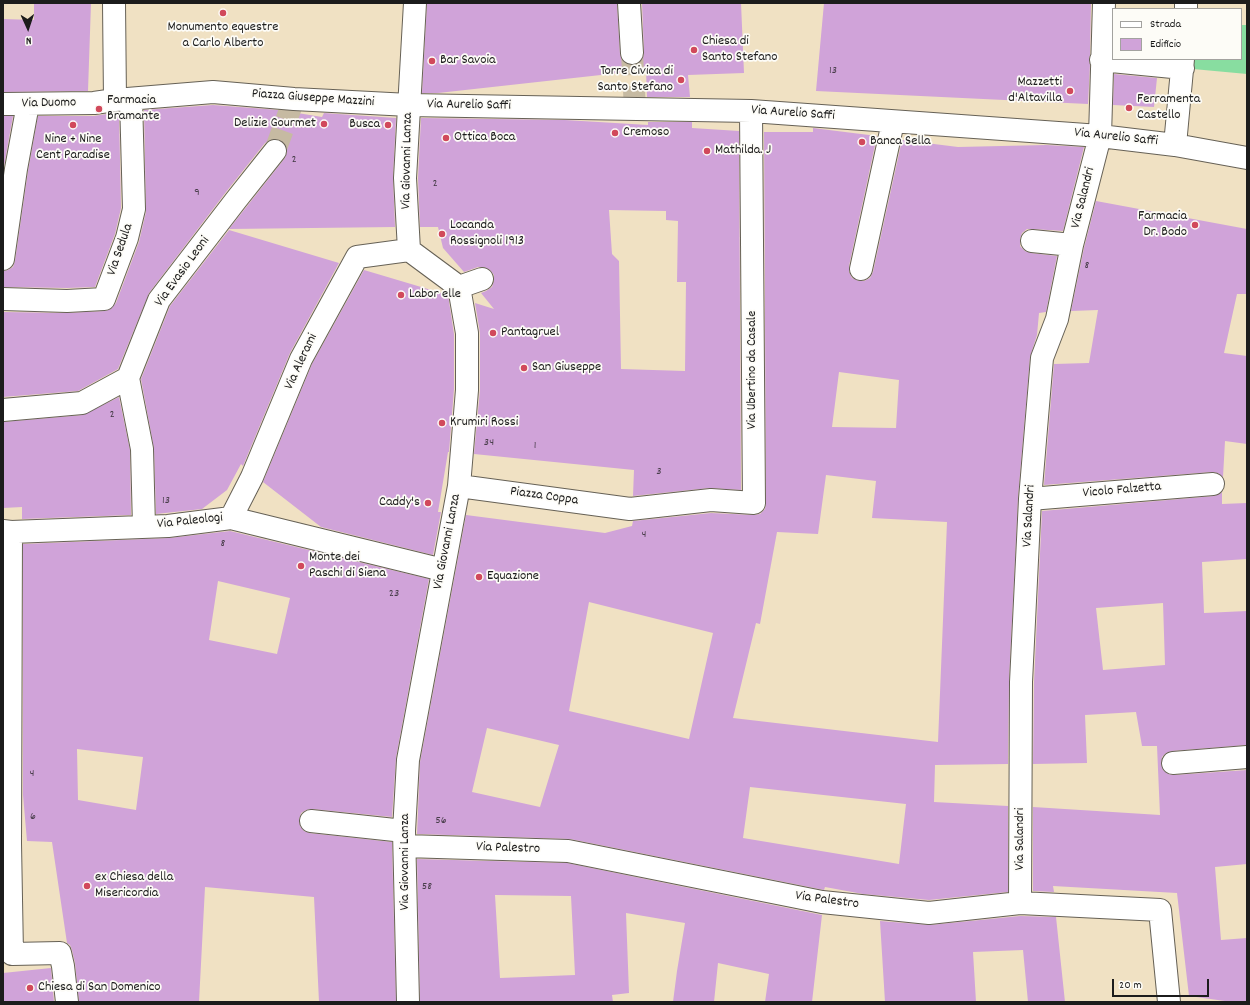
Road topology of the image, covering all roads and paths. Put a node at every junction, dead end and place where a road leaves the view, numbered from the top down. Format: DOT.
graph roads {
  1 [pos="114,3"];
  2 [pos="415,3"];
  3 [pos="629,3"];
  4 [pos="1104,3"];
  5 [pos="632,53"];
  6 [pos="1101,60"];
  7 [pos="1183,64"];
  8 [pos="113,101"];
  9 [pos="3,104"];
  10 [pos="28,104"];
  11 [pos="409,105"];
  12 [pos="751,111"];
  13 [pos="893,122"];
  14 [pos="1100,136"];
  15 [pos="1175,144"];
  16 [pos="275,151"];
  17 [pos="1247,158"];
  18 [pos="1032,241"];
  19 [pos="1072,245"];
  20 [pos="409,250"];
  21 [pos="3,259"];
  22 [pos="861,269"];
  23 [pos="482,279"];
  24 [pos="459,287"];
  25 [pos="3,299"];
  26 [pos="128,378"];
  27 [pos="3,410"];
  28 [pos="1213,484"];
  29 [pos="459,486"];
  30 [pos="1030,499"];
  31 [pos="630,509"];
  32 [pos="231,518"];
  33 [pos="144,527"];
  34 [pos="7,532"];
  35 [pos="442,570"];
  36 [pos="1247,758"];
  37 [pos="1173,763"];
  38 [pos="311,821"];
  39 [pos="405,839"];
  40 [pos="1020,903"];
  41 [pos="8,958"];
  42 [pos="67,1002"];
  43 [pos="408,1002"];
  44 [pos="1169,1002"];
  1 -- 8 [label="street"];
  2 -- 11 [label="street"];
  3 -- 5 [label="street"];
  4 -- 6 [label="street, Via Salandri"];
  6 -- 7 [label="street"];
  6 -- 14 [label="street, Via Salandri"];
  7 -- 15 [label="street"];
  8 -- 10 [label="street, Via Duomo"];
  8 -- 11 [label="street, Piazza Giuseppe Mazzini"];
  8 -- 25 [label="street, Via Sedula"];
  9 -- 10 [label="street, Via Duomo"];
  10 -- 21 [label="street"];
  11 -- 12 [label="street, Via Aurelio Saffi"];
  11 -- 20 [label="street, Via Giovanni Lanza"];
  12 -- 13 [label="street, Via Aurelio Saffi"];
  12 -- 31 [label="street, Via Ubertino da Casale"];
  13 -- 14 [label="street, Via Aurelio Saffi"];
  13 -- 22 [label="street"];
  14 -- 15 [label="street, Via Aurelio Saffi"];
  14 -- 19 [label="street, Via Salandri"];
  15 -- 17 [label="street, Via Aurelio Saffi"];
  16 -- 26 [label="street, Via Evasio Leoni"];
  18 -- 19 [label="street"];
  19 -- 30 [label="street, Via Salandri"];
  20 -- 24 [label="street"];
  20 -- 32 [label="street, Via Alerami"];
  23 -- 24 [label="street"];
  24 -- 29 [label="street, Via Giovanni Lanza"];
  26 -- 27 [label="street"];
  26 -- 33 [label="street"];
  28 -- 30 [label="street, Vicolo Falzetta"];
  29 -- 31 [label="street, Piazza Coppa"];
  29 -- 35 [label="street, Via Giovanni Lanza"];
  30 -- 40 [label="street, Via Salandri"];
  32 -- 33 [label="street, Via Paleologi"];
  32 -- 35 [label="street, Via Paleologi"];
  33 -- 34 [label="street, Via Paleologi"];
  34 -- 41 [label="street"];
  35 -- 39 [label="street, Via Giovanni Lanza"];
  36 -- 37 [label="street"];
  38 -- 39 [label="street, Via Palestro"];
  39 -- 40 [label="street, Via Palestro"];
  39 -- 43 [label="street, Via Giovanni Lanza"];
  40 -- 44 [label="street, Via Palestro"];
  41 -- 42 [label="street"];
}
